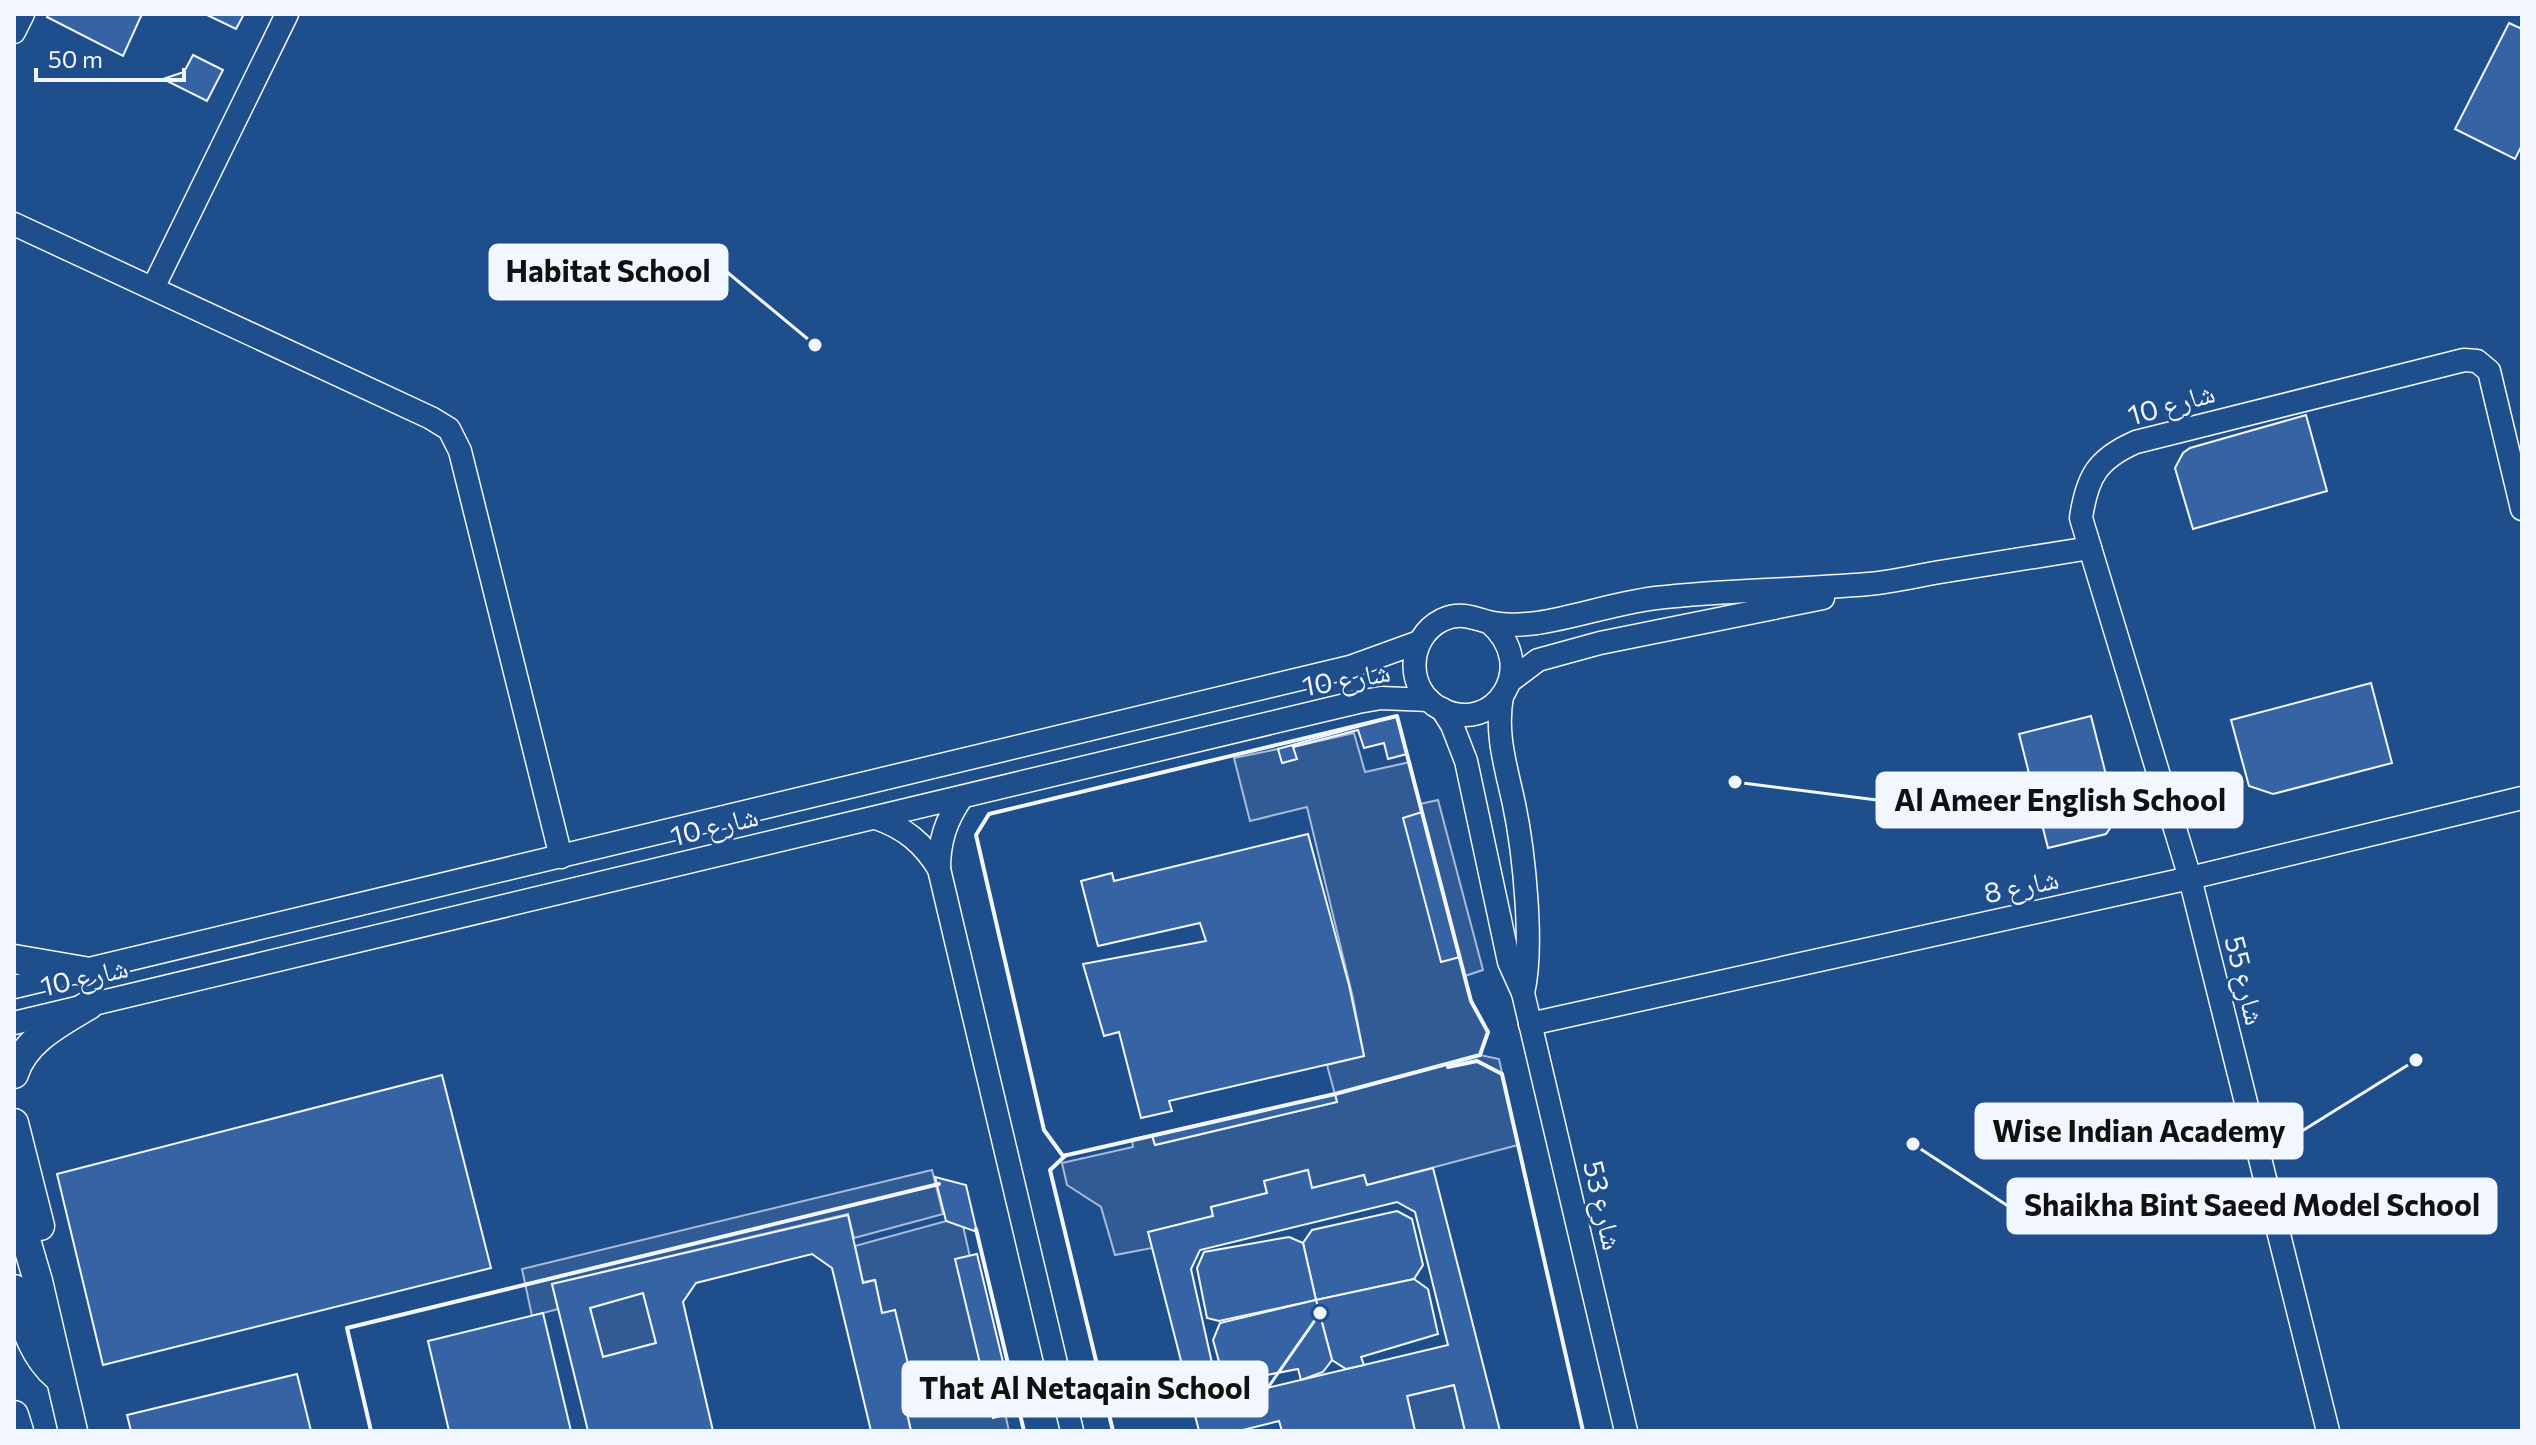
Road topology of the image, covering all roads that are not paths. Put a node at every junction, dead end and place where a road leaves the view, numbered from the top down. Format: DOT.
graph roads {
  1 [pos="23,14"];
  2 [pos="287,14"];
  3 [pos="14,32"];
  4 [pos="14,224"];
  5 [pos="153,288"];
  6 [pos="2522,509"];
  7 [pos="2090,548"];
  8 [pos="1866,584"];
  9 [pos="1696,596"];
  10 [pos="1489,622"];
  11 [pos="1701,622"];
  12 [pos="1419,642"];
  13 [pos="1506,688"];
  14 [pos="1435,705"];
  15 [pos="962,797"];
  16 [pos="2522,798"];
  17 [pos="876,818"];
  18 [pos="561,857"];
  19 [pos="939,869"];
  20 [pos="2190,878"];
  21 [pos="14,959"];
  22 [pos="84,971"];
  23 [pos="14,987"];
  24 [pos="1523,993"];
  25 [pos="89,1005"];
  26 [pos="14,1023"];
  27 [pos="1530,1024"];
  28 [pos="14,1074"];
  29 [pos="14,1123"];
  30 [pos="14,1199"];
  31 [pos="26,1285"];
  32 [pos="14,1415"];
  33 [pos="19,1431"];
  34 [pos="73,1431"];
  35 [pos="1072,1431"];
  36 [pos="1626,1431"];
  37 [pos="2328,1431"];
  1 -- 3 [label="street"];
  2 -- 5 [label="street"];
  4 -- 5 [label="street"];
  5 -- 18 [label="street"];
  6 -- 7 [label="street, شارع 10"];
  7 -- 8 [label="street"];
  7 -- 20 [label="street, شارع 55"];
  8 -- 9 [label="street"];
  8 -- 11 [label="street"];
  9 -- 10 [label="street"];
  9 -- 11 [label="street"];
  10 -- 12 [label="street"];
  10 -- 13 [label="street"];
  11 -- 13 [label="street"];
  12 -- 14 [label="street"];
  12 -- 18 [label="street, شارع 10"];
  13 -- 14 [label="street"];
  13 -- 24 [label="street, شارع 53"];
  14 -- 15 [label="street, شارع 10"];
  14 -- 24 [label="street, شارع 53"];
  15 -- 17 [label="street, شارع 10"];
  15 -- 19 [label="street"];
  16 -- 20 [label="street, شارع 8"];
  17 -- 19 [label="street"];
  17 -- 25 [label="street, شارع 10"];
  18 -- 22 [label="street, شارع 10"];
  19 -- 35 [label="street"];
  20 -- 27 [label="street, شارع 8"];
  20 -- 37 [label="street, شارع 55"];
  21 -- 22 [label="main road"];
  22 -- 23 [label="street, شارع 10"];
  24 -- 27 [label="street, شارع 53"];
  25 -- 26 [label="street, شارع 10"];
  25 -- 28 [label="main road"];
  27 -- 36 [label="street, شارع 53"];
  29 -- 31 [label="main road"];
  30 -- 31 [label="main road"];
  31 -- 34 [label="main road"];
  32 -- 33 [label="main road"];
}
